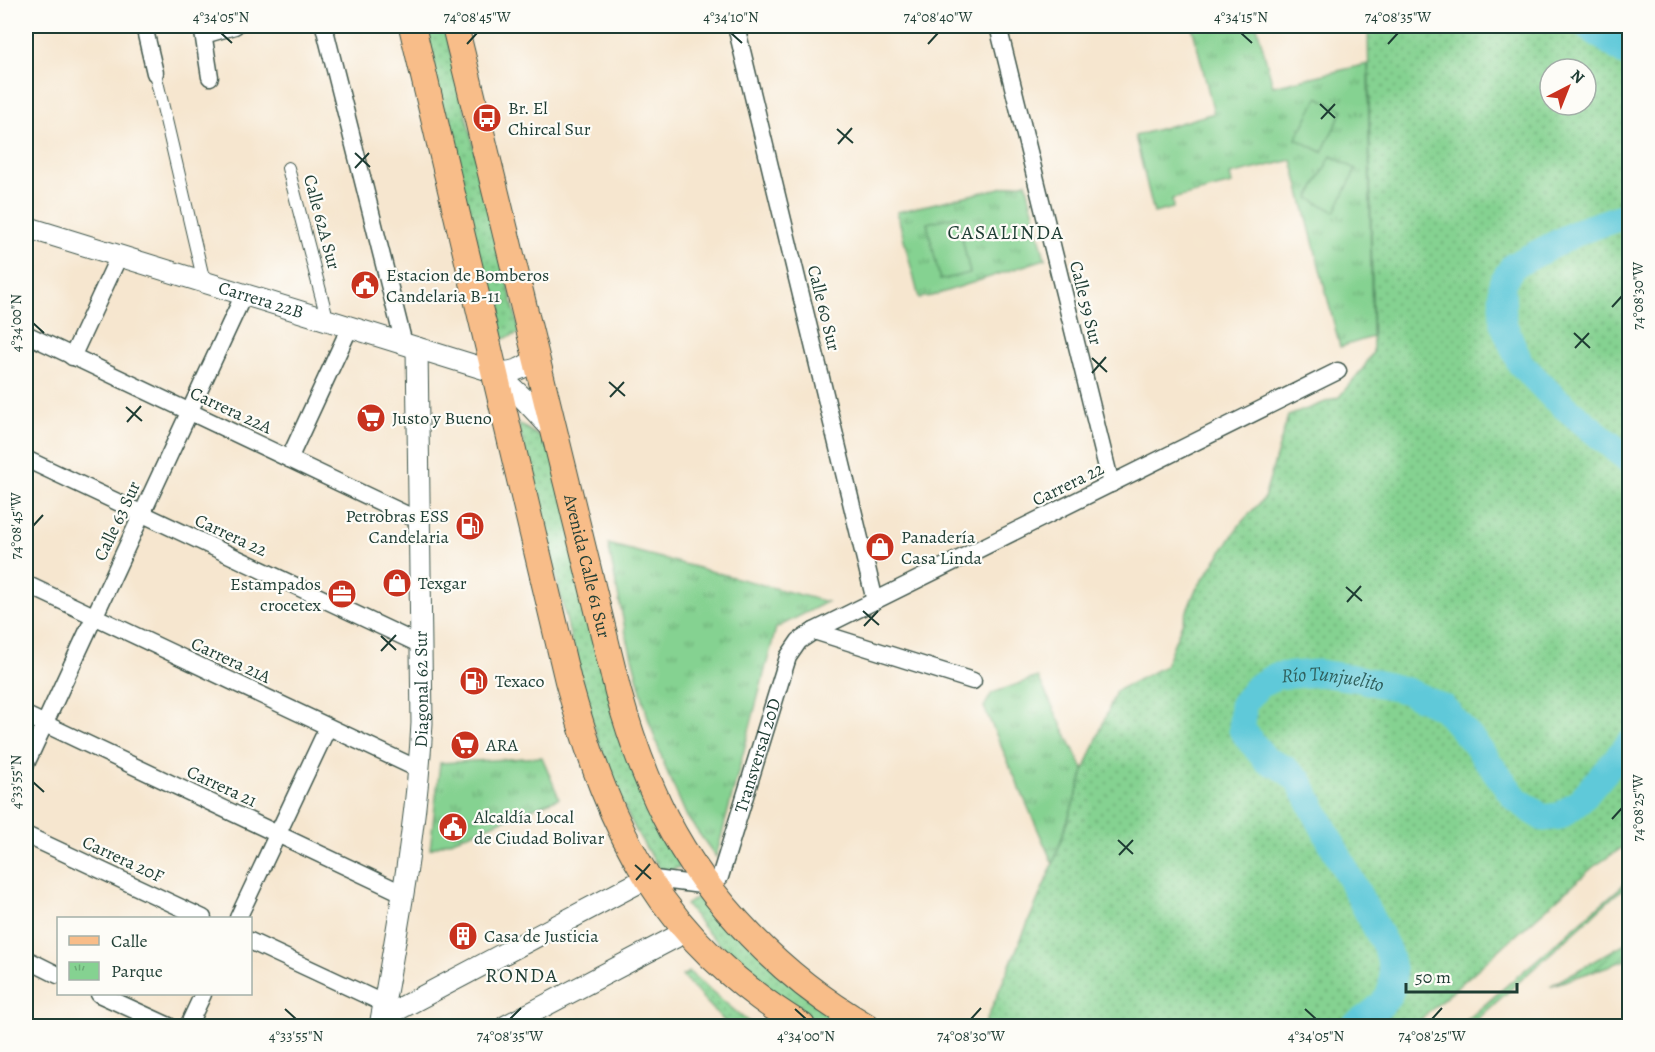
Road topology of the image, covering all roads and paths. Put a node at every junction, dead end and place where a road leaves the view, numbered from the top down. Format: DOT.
graph roads {
  1 [pos="144,26"];
  2 [pos="235,26"];
  3 [pos="324,26"];
  4 [pos="412,26"];
  5 [pos="456,26"];
  6 [pos="736,26"];
  7 [pos="998,26"];
  8 [pos="203,30"];
  9 [pos="155,74"];
  10 [pos="210,76"];
  11 [pos="288,168"];
  12 [pos="26,227"];
  13 [pos="119,256"];
  14 [pos="204,282"];
  15 [pos="244,294"];
  16 [pos="326,320"];
  17 [pos="350,327"];
  18 [pos="26,334"];
  19 [pos="410,346"];
  20 [pos="537,356"];
  21 [pos="72,357"];
  22 [pos="1338,371"];
  23 [pos="495,372"];
  24 [pos="190,412"];
  25 [pos="556,434"];
  26 [pos="26,459"];
  27 [pos="289,459"];
  28 [pos="1111,484"];
  29 [pos="142,514"];
  30 [pos="420,521"];
  31 [pos="26,584"];
  32 [pos="875,601"];
  33 [pos="94,616"];
  34 [pos="814,631"];
  35 [pos="421,645"];
  36 [pos="973,681"];
  37 [pos="26,715"];
  38 [pos="45,724"];
  39 [pos="327,727"];
  40 [pos="26,764"];
  41 [pos="420,770"];
  42 [pos="277,833"];
  43 [pos="26,835"];
  44 [pos="647,878"];
  45 [pos="709,886"];
  46 [pos="402,892"];
  47 [pos="201,917"];
  48 [pos="237,917"];
  49 [pos="687,931"];
  50 [pos="252,942"];
  51 [pos="26,959"];
  52 [pos="57,974"];
  53 [pos="103,995"];
  54 [pos="202,995"];
  55 [pos="382,1016"];
  56 [pos="169,1026"];
  57 [pos="188,1026"];
  58 [pos="506,1026"];
  59 [pos="802,1026"];
  60 [pos="866,1026"];
  1 -- 9 [label="street"];
  2 -- 8 [label="street"];
  3 -- 19 [label="street, Diagonal 62 Sur"];
  4 -- 23 [label="main road"];
  5 -- 20 [label="main road, Avenida Calle 61 Sur"];
  6 -- 32 [label="street, Calle 60 Sur"];
  7 -- 28 [label="street, Calle 59 Sur"];
  8 -- 10 [label="street"];
  9 -- 14 [label="street"];
  11 -- 16 [label="street, Calle 62A Sur"];
  12 -- 13 [label="street, Carrera 22B"];
  13 -- 14 [label="street, Carrera 22B"];
  13 -- 21 [label="street"];
  14 -- 15 [label="street, Carrera 22B"];
  15 -- 16 [label="street, Carrera 22B"];
  15 -- 24 [label="street, Calle 63 Sur"];
  16 -- 17 [label="street, Carrera 22B"];
  17 -- 19 [label="street, Carrera 22B"];
  17 -- 27 [label="street"];
  18 -- 21 [label="street, Carrera 22A"];
  19 -- 23 [label="street, Carrera 22B"];
  19 -- 30 [label="street, Diagonal 62 Sur"];
  20 -- 23 [label="street, Carrera 22B"];
  20 -- 25 [label="main road, Avenida Calle 61 Sur"];
  21 -- 24 [label="street, Carrera 22A"];
  22 -- 28 [label="street, Carrera 22"];
  23 -- 25 [label="street, Carrera 22B"];
  23 -- 44 [label="main road"];
  24 -- 27 [label="street, Carrera 22A"];
  24 -- 29 [label="street, Calle 63 Sur"];
  25 -- 45 [label="main road, Avenida Calle 61 Sur"];
  26 -- 29 [label="street, Carrera 22"];
  27 -- 30 [label="street, Carrera 22A"];
  28 -- 32 [label="street, Carrera 22"];
  29 -- 33 [label="street, Calle 63 Sur"];
  29 -- 35 [label="street, Carrera 22"];
  30 -- 35 [label="street, Diagonal 62 Sur"];
  31 -- 33 [label="street, Carrera 21A"];
  32 -- 34 [label="street, Carrera 22"];
  33 -- 38 [label="street, Calle 63 Sur"];
  33 -- 39 [label="street, Carrera 21A"];
  34 -- 36 [label="street"];
  34 -- 45 [label="street, Transversal 20D"];
  35 -- 41 [label="street, Diagonal 62 Sur"];
  37 -- 38 [label="street, Carrera 21"];
  38 -- 40 [label="street, Calle 63 Sur"];
  38 -- 42 [label="street, Carrera 21"];
  39 -- 41 [label="street, Carrera 21A"];
  39 -- 42 [label="street"];
  41 -- 46 [label="street, Diagonal 62 Sur"];
  42 -- 46 [label="street, Carrera 21"];
  42 -- 48 [label="street"];
  43 -- 47 [label="street, Carrera 20F"];
  44 -- 45 [label="street"];
  44 -- 49 [label="main road"];
  44 -- 55 [label="street"];
  45 -- 60 [label="main road, Avenida Calle 61 Sur"];
  46 -- 55 [label="street, Diagonal 62 Sur"];
  49 -- 58 [label="street"];
  49 -- 59 [label="main road"];
  50 -- 55 [label="street"];
  51 -- 52 [label="street"];
  53 -- 56 [label="street"];
  54 -- 57 [label="street"];
}
